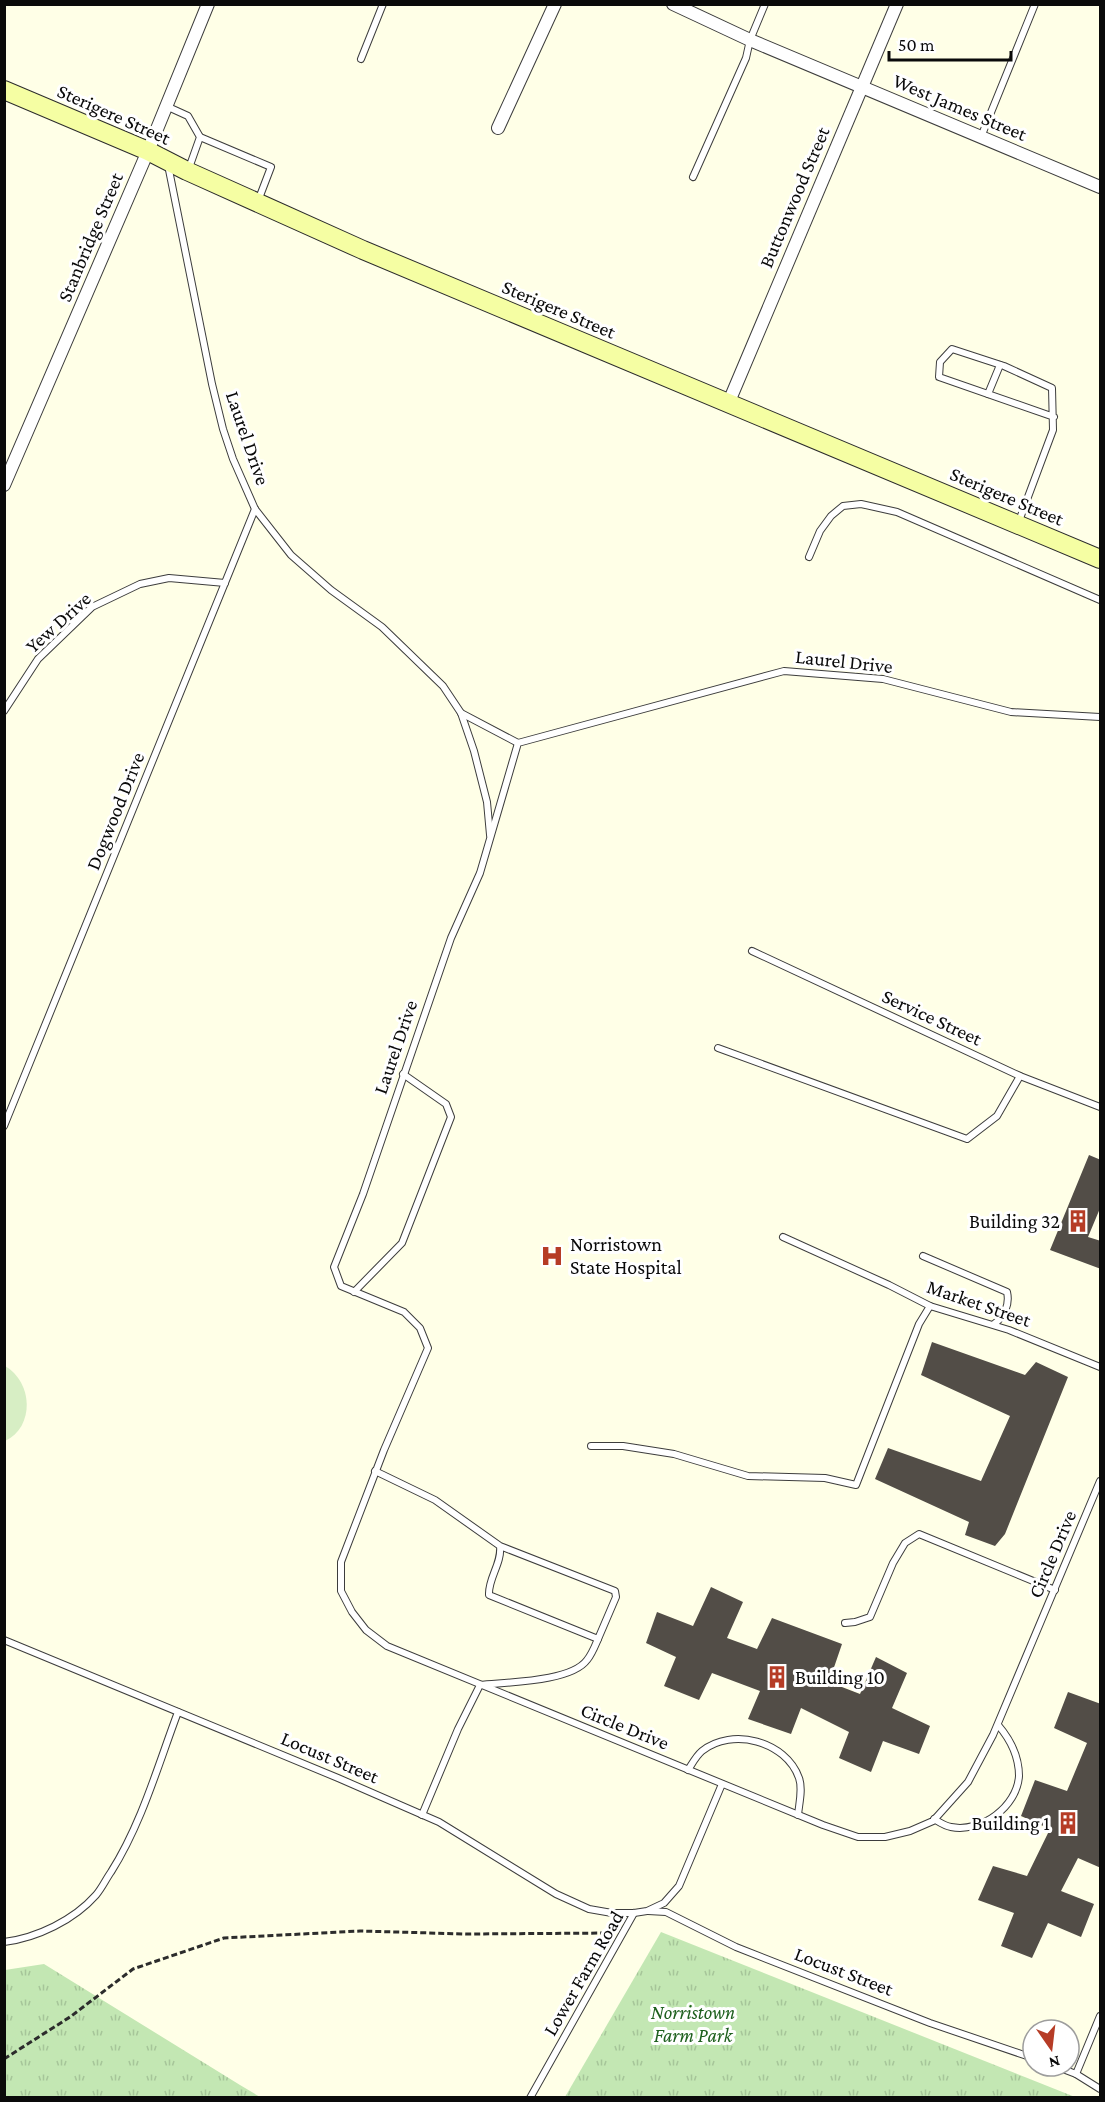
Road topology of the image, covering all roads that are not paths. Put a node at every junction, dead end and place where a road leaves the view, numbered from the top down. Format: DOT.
graph roads {
  1 [pos="208,4"];
  2 [pos="383,4"];
  3 [pos="555,4"];
  4 [pos="673,4"];
  5 [pos="765,4"];
  6 [pos="897,4"];
  7 [pos="1035,4"];
  8 [pos="750,40"];
  9 [pos="361,59"];
  10 [pos="862,86"];
  11 [pos="4,90"];
  12 [pos="166,106"];
  13 [pos="498,128"];
  14 [pos="200,137"];
  15 [pos="981,137"];
  16 [pos="148,151"];
  17 [pos="167,162"];
  18 [pos="188,171"];
  19 [pos="693,177"];
  20 [pos="1101,187"];
  21 [pos="257,203"];
  22 [pos="1000,365"];
  23 [pos="988,394"];
  24 [pos="728,405"];
  25 [pos="1054,417"];
  26 [pos="4,485"];
  27 [pos="255,509"];
  28 [pos="1018,525"];
  29 [pos="809,557"];
  30 [pos="1101,559"];
  31 [pos="225,583"];
  32 [pos="1101,600"];
  33 [pos="4,711"];
  34 [pos="461,713"];
  35 [pos="1101,717"];
  36 [pos="518,743"];
  37 [pos="490,839"];
  38 [pos="752,951"];
  39 [pos="718,1048"];
  40 [pos="403,1074"];
  41 [pos="1020,1076"];
  42 [pos="1101,1107"];
  43 [pos="4,1126"];
  44 [pos="783,1237"];
  45 [pos="922,1256"];
  46 [pos="334,1267"];
  47 [pos="354,1292"];
  48 [pos="930,1306"];
  49 [pos="994,1324"];
  50 [pos="1101,1367"];
  51 [pos="591,1446"];
  52 [pos="375,1471"];
  53 [pos="1101,1481"];
  54 [pos="500,1546"];
  55 [pos="1055,1590"];
  56 [pos="845,1623"];
  57 [pos="598,1639"];
  58 [pos="4,1640"];
  59 [pos="480,1684"];
  60 [pos="178,1712"];
  61 [pos="998,1725"];
  62 [pos="687,1770"];
  63 [pos="722,1784"];
  64 [pos="422,1815"];
  65 [pos="798,1815"];
  66 [pos="934,1819"];
  67 [pos="647,1911"];
  68 [pos="634,1913"];
  69 [pos="4,1942"];
  70 [pos="1101,2016"];
  71 [pos="1021,2054"];
  72 [pos="1081,2062"];
  73 [pos="1081,2077"];
  74 [pos="1101,2090"];
  75 [pos="530,2097"];
  1 -- 12 [label="street, Stanbridge Street"];
  2 -- 9 [label="lane"];
  3 -- 13 [label="street"];
  4 -- 8 [label="street, West James Street"];
  5 -- 8 [label="lane"];
  6 -- 10 [label="street, Buttonwood Street"];
  7 -- 15 [label="lane"];
  8 -- 10 [label="street, West James Street"];
  8 -- 19 [label="lane"];
  10 -- 15 [label="street, West James Street"];
  10 -- 24 [label="street, Buttonwood Street"];
  11 -- 16 [label="street, Sterigere Street"];
  12 -- 14 [label="lane"];
  12 -- 16 [label="street, Stanbridge Street"];
  14 -- 18 [label="lane"];
  14 -- 21 [label="lane"];
  15 -- 20 [label="street, West James Street"];
  16 -- 17 [label="street, Sterigere Street"];
  16 -- 26 [label="street, Stanbridge Street"];
  17 -- 18 [label="street, Sterigere Street"];
  17 -- 27 [label="lane, Laurel Drive"];
  18 -- 21 [label="street, Sterigere Street"];
  21 -- 24 [label="street, Sterigere Street"];
  22 -- 23 [label="lane"];
  22 -- 23 [label="lane"];
  22 -- 25 [label="lane"];
  23 -- 25 [label="lane"];
  24 -- 28 [label="street, Sterigere Street"];
  25 -- 28 [label="lane"];
  27 -- 31 [label="lane, Dogwood Drive"];
  27 -- 34 [label="lane, Laurel Drive"];
  28 -- 30 [label="street, Sterigere Street"];
  29 -- 32 [label="lane"];
  31 -- 33 [label="lane, Yew Drive"];
  31 -- 43 [label="lane, Dogwood Drive"];
  34 -- 36 [label="lane, Laurel Drive"];
  34 -- 37 [label="lane, Laurel Drive"];
  35 -- 36 [label="lane, Laurel Drive"];
  36 -- 37 [label="lane, Laurel Drive"];
  37 -- 40 [label="lane, Laurel Drive"];
  38 -- 41 [label="lane, Service Street"];
  39 -- 41 [label="lane"];
  40 -- 46 [label="lane, Laurel Drive"];
  40 -- 47 [label="lane"];
  41 -- 42 [label="lane, Service Street"];
  44 -- 48 [label="lane, Market Street"];
  45 -- 49 [label="lane"];
  46 -- 47 [label="lane, Circle Drive"];
  47 -- 52 [label="lane, Circle Drive"];
  48 -- 49 [label="lane, Market Street"];
  48 -- 51 [label="lane"];
  49 -- 50 [label="lane, Market Street"];
  52 -- 54 [label="lane"];
  52 -- 59 [label="lane, Circle Drive"];
  53 -- 55 [label="lane, Circle Drive"];
  54 -- 57 [label="lane"];
  54 -- 57 [label="lane"];
  55 -- 56 [label="lane"];
  55 -- 61 [label="lane, Circle Drive"];
  57 -- 59 [label="lane"];
  58 -- 60 [label="lane, Locust Street"];
  59 -- 62 [label="lane, Circle Drive"];
  59 -- 64 [label="lane"];
  60 -- 64 [label="lane, Locust Street"];
  60 -- 69 [label="lane"];
  61 -- 66 [label="lane, Circle Drive"];
  61 -- 66 [label="lane"];
  62 -- 63 [label="lane, Circle Drive"];
  62 -- 65 [label="lane"];
  63 -- 65 [label="lane, Circle Drive"];
  63 -- 67 [label="lane, Lower Farm Road"];
  64 -- 68 [label="lane, Locust Street"];
  65 -- 66 [label="lane, Circle Drive"];
  67 -- 68 [label="lane, Lower Farm Road"];
  67 -- 71 [label="lane, Locust Street"];
  68 -- 75 [label="lane, Lower Farm Road"];
  70 -- 72 [label="lane"];
  73 -- 74 [label="lane"];
}
